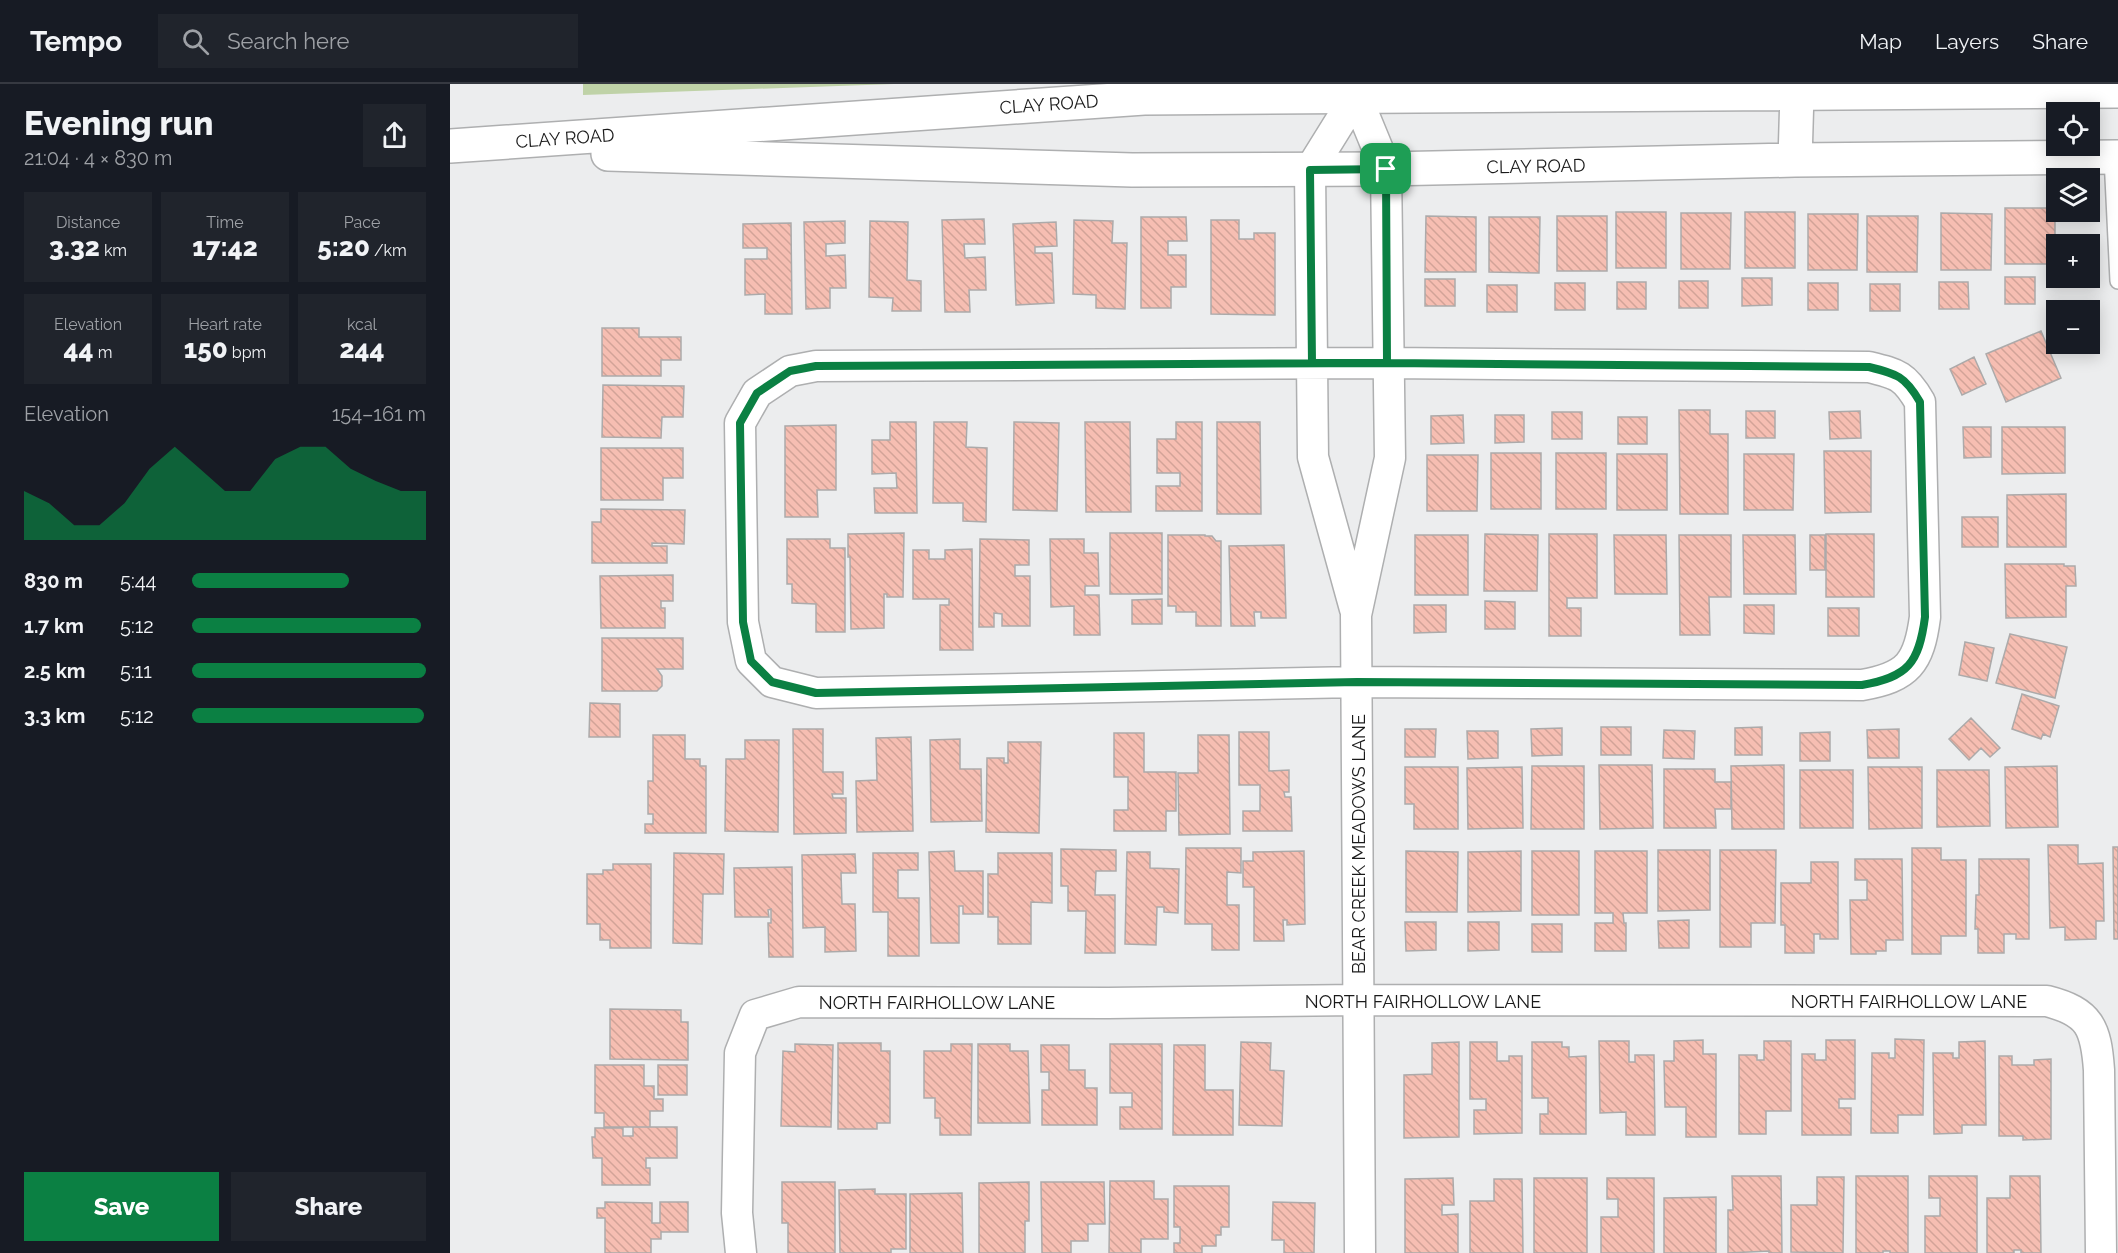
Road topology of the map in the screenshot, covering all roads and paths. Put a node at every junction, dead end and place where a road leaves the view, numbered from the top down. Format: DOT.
graph roads {
  1 [pos="1356,90"];
  2 [pos="2118,91"];
  3 [pos="1797,93"];
  4 [pos="450,148"];
  5 [pos="1795,160"];
  6 [pos="1386,169"];
  7 [pos="1310,170"];
  8 [pos="2115,171"];
  9 [pos="2118,281"];
  10 [pos="1312,363"];
  11 [pos="1387,363"];
  12 [pos="1356,615"];
  13 [pos="1357,682"];
  14 [pos="1358,1000"];
  15 [pos="741,1253"];
  16 [pos="1360,1253"];
  17 [pos="2101,1253"];
  1 -- 3 [label="main road, CLAY ROAD"];
  1 -- 4 [label="main road, CLAY ROAD"];
  1 -- 6 [label="street, BEAR CREEK MEADOWS LANE"];
  1 -- 7 [label="street"];
  2 -- 3 [label="main road, CLAY ROAD"];
  3 -- 5 [label="main road"];
  4 -- 7 [label="main road, CLAY ROAD"];
  5 -- 6 [label="main road, CLAY ROAD"];
  5 -- 8 [label="main road, CLAY ROAD"];
  6 -- 7 [label="main road, CLAY ROAD"];
  6 -- 11 [label="street, BEAR CREEK MEADOWS LANE"];
  7 -- 10 [label="street, BEAR CREEK MEADOWS LANE"];
  8 -- 9 [label="lane"];
  10 -- 11 [label="street"];
  10 -- 12 [label="street, BEAR CREEK MEADOWS LANE"];
  10 -- 13 [label="street"];
  11 -- 12 [label="street, BEAR CREEK MEADOWS LANE"];
  11 -- 13 [label="street"];
  12 -- 13 [label="street, BEAR CREEK MEADOWS LANE"];
  13 -- 14 [label="street, BEAR CREEK MEADOWS LANE"];
  14 -- 15 [label="street, NORTH FAIRHOLLOW LANE"];
  14 -- 16 [label="street, BEAR CREEK MEADOWS LANE"];
  14 -- 17 [label="street, NORTH FAIRHOLLOW LANE"];
}
